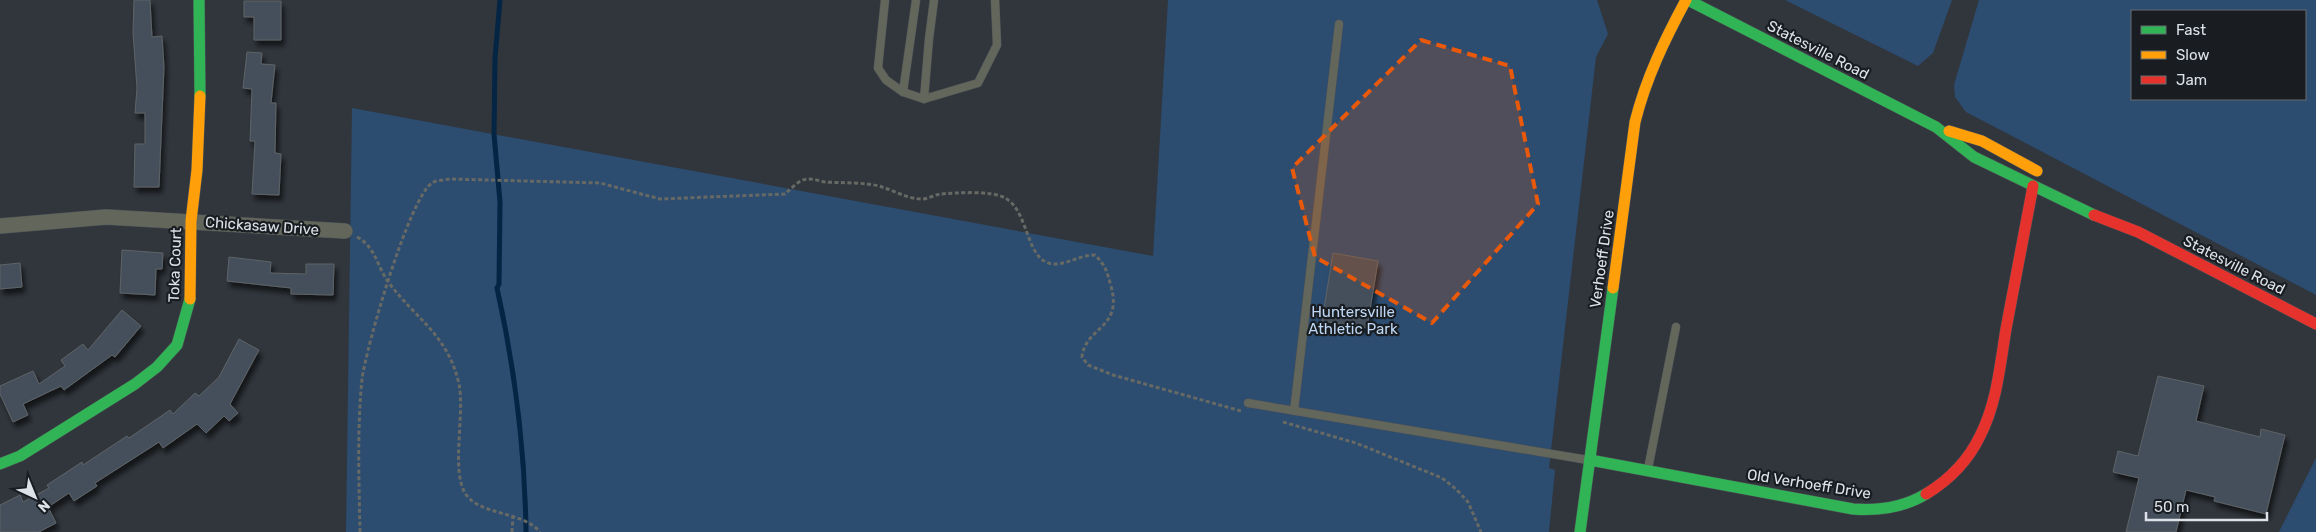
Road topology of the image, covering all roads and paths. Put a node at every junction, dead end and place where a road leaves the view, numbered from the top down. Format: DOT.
graph roads {
  1 [pos="199,0"];
  2 [pos="885,0"];
  3 [pos="916,0"];
  4 [pos="934,0"];
  5 [pos="995,0"];
  6 [pos="1687,0"];
  7 [pos="1339,24"];
  8 [pos="903,92"];
  9 [pos="924,99"];
  10 [pos="1936,127"];
  11 [pos="2051,178"];
  12 [pos="2033,186"];
  13 [pos="2095,202"];
  14 [pos="191,221"];
  15 [pos="0,226"];
  16 [pos="346,231"];
  17 [pos="2138,232"];
  18 [pos="388,282"];
  19 [pos="2316,324"];
  20 [pos="1676,326"];
  21 [pos="1248,403"];
  22 [pos="1294,411"];
  23 [pos="1248,413"];
  24 [pos="1282,422"];
  25 [pos="1590,460"];
  26 [pos="0,464"];
  27 [pos="1648,469"];
  28 [pos="514,516"];
  29 [pos="360,532"];
  30 [pos="512,532"];
  31 [pos="540,532"];
  32 [pos="1481,532"];
  33 [pos="1580,532"];
  1 -- 14 [label="street, Toka Court"];
  2 -- 8 [label="lane"];
  3 -- 8 [label="lane"];
  4 -- 9 [label="lane"];
  5 -- 9 [label="lane"];
  6 -- 10 [label="street, Statesville Road"];
  6 -- 25 [label="street, Verhoeff Drive"];
  7 -- 22 [label="lane"];
  8 -- 9 [label="lane"];
  10 -- 11 [label="street, Statesville Road"];
  10 -- 12 [label="street, Statesville Road"];
  12 -- 17 [label="street, Statesville Road"];
  12 -- 27 [label="street, Old Verhoeff Drive"];
  13 -- 17 [label="street, Statesville Road"];
  14 -- 15 [label="street, Chickasaw Drive"];
  14 -- 16 [label="street, Chickasaw Drive"];
  14 -- 26 [label="street, Toka Court"];
  16 -- 18 [label="path"];
  17 -- 19 [label="street, Statesville Road"];
  18 -- 23 [label="path"];
  18 -- 28 [label="path"];
  18 -- 29 [label="path"];
  20 -- 27 [label="lane"];
  21 -- 22 [label="lane"];
  22 -- 25 [label="lane"];
  24 -- 32 [label="path"];
  25 -- 27 [label="street, Old Verhoeff Drive"];
  25 -- 33 [label="street, Verhoeff Drive"];
  28 -- 30 [label="path"];
  28 -- 31 [label="path"];
}
